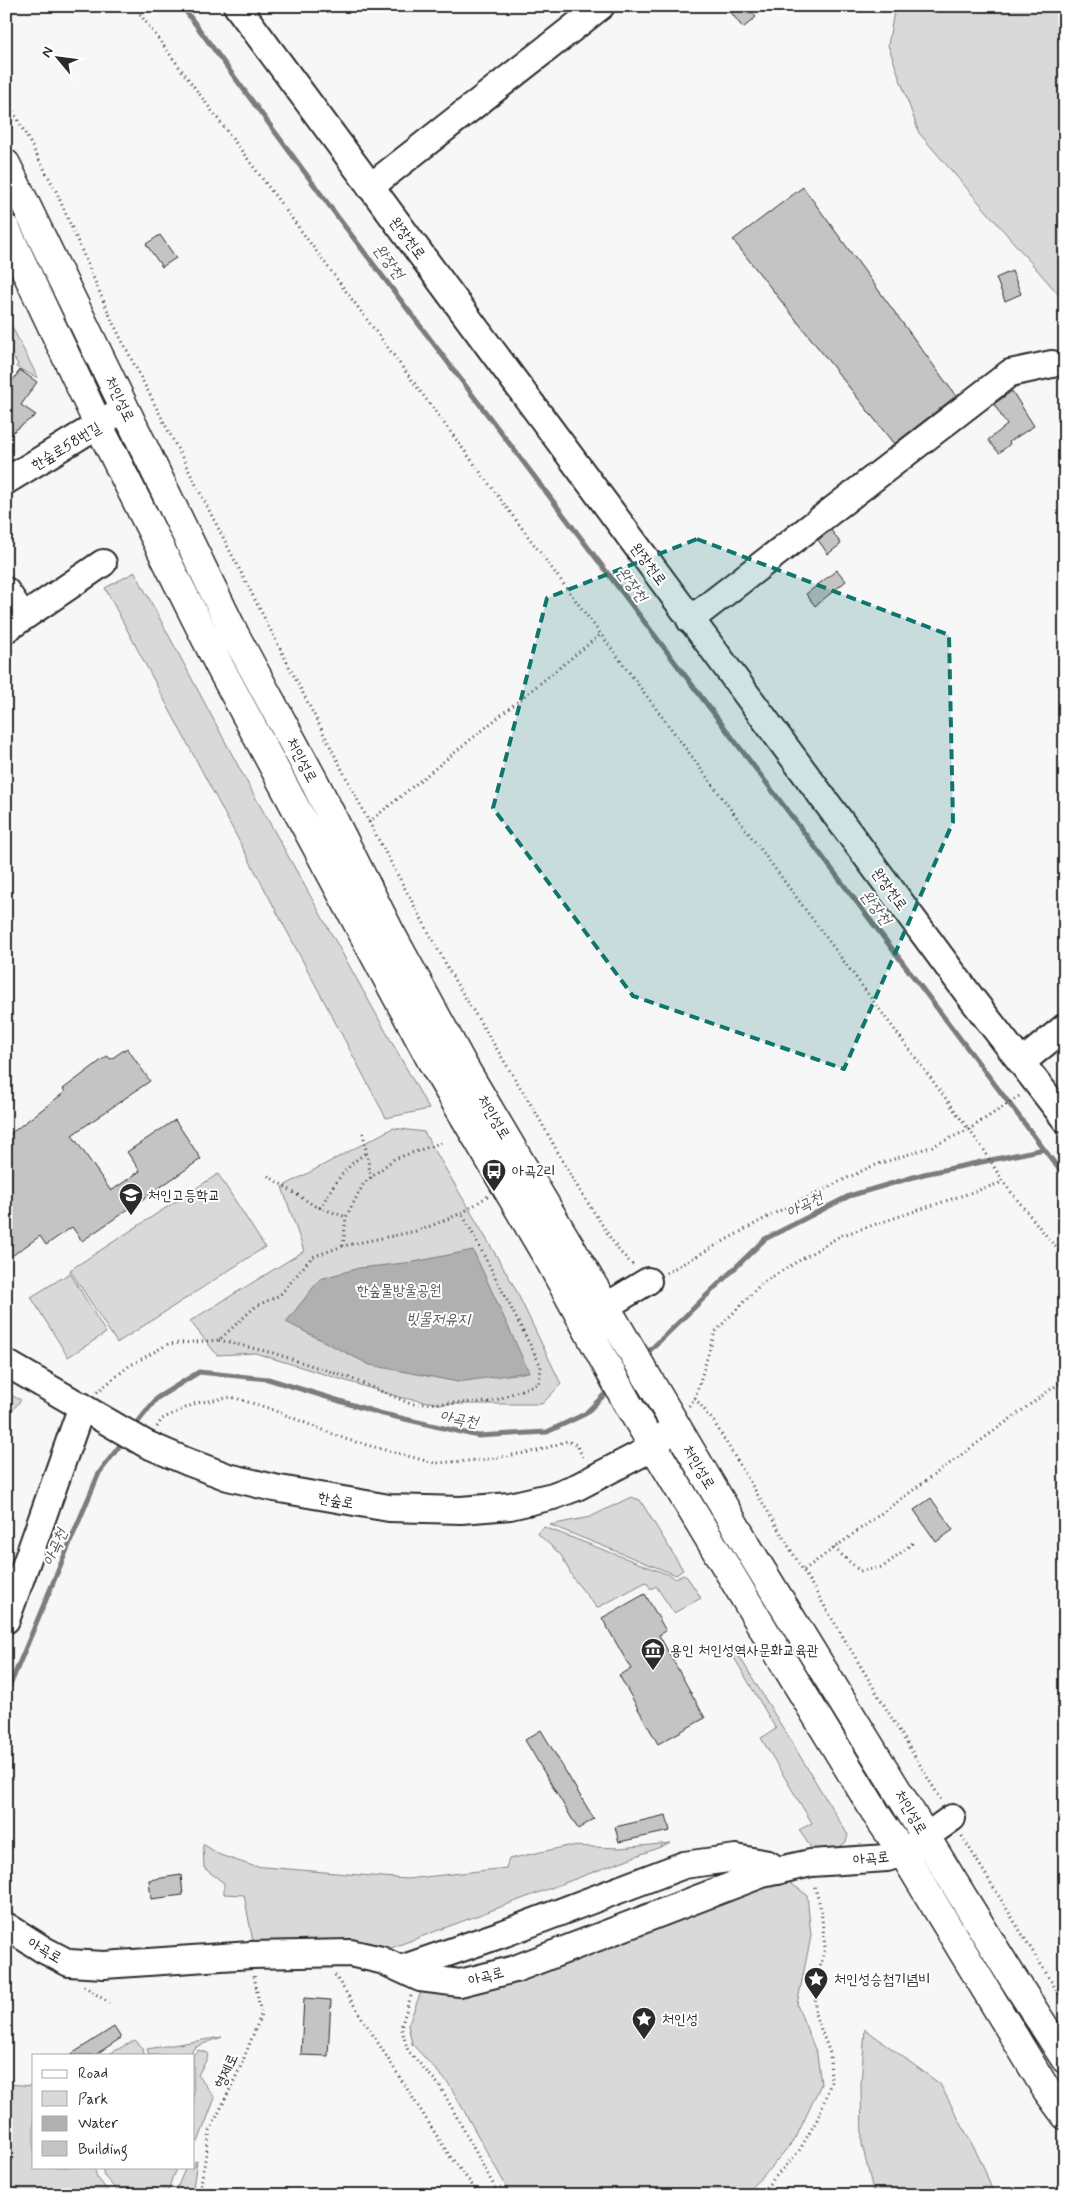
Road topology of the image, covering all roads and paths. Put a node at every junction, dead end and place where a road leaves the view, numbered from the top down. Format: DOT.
graph roads {
  1 [pos="134,6"];
  2 [pos="237,6"];
  3 [pos="601,6"];
  4 [pos="6,98"];
  5 [pos="6,164"];
  6 [pos="370,187"];
  7 [pos="6,229"];
  8 [pos="1052,364"];
  9 [pos="124,409"];
  10 [pos="99,426"];
  11 [pos="6,481"];
  12 [pos="103,563"];
  13 [pos="6,591"];
  14 [pos="690,620"];
  15 [pos="15,623"];
  16 [pos="601,634"];
  17 [pos="369,822"];
  18 [pos="1065,1027"];
  19 [pos="1022,1062"];
  20 [pos="1019,1096"];
  21 [pos="1065,1119"];
  22 [pos="968,1130"];
  23 [pos="363,1133"];
  24 [pos="443,1142"];
  25 [pos="366,1153"];
  26 [pos="268,1176"];
  27 [pos="371,1178"];
  28 [pos="1003,1182"];
  29 [pos="504,1185"];
  30 [pos="320,1208"];
  31 [pos="462,1213"];
  32 [pos="346,1217"];
  33 [pos="343,1246"];
  34 [pos="1065,1259"];
  35 [pos="648,1281"];
  36 [pos="610,1316"];
  37 [pos="219,1340"];
  38 [pos="6,1363"];
  39 [pos="1065,1379"];
  40 [pos="695,1398"];
  41 [pos="82,1406"];
  42 [pos="674,1425"];
  43 [pos="144,1443"];
  44 [pos="654,1447"];
  45 [pos="593,1479"];
  46 [pos="914,1542"];
  47 [pos="834,1548"];
  48 [pos="804,1570"];
  49 [pos="6,1620"];
  50 [pos="952,1818"];
  51 [pos="926,1837"];
  52 [pos="903,1853"];
  53 [pos="783,1869"];
  54 [pos="6,1926"];
  55 [pos="323,1953"];
  56 [pos="251,1955"];
  57 [pos="410,1973"];
  58 [pos="1065,2004"];
  59 [pos="1065,2059"];
  60 [pos="1065,2115"];
  61 [pos="198,2195"];
  62 [pos="480,2195"];
  63 [pos="499,2195"];
  64 [pos="759,2195"];
  1 -- 16 [label="path"];
  2 -- 6 [label="street, 완장천로"];
  3 -- 6 [label="street"];
  4 -- 17 [label="path"];
  5 -- 9 [label="main road, 처인성로"];
  6 -- 14 [label="street, 완장천로"];
  7 -- 10 [label="main road, 처인성로"];
  8 -- 14 [label="street"];
  9 -- 10 [label="street, 한숲로58번길"];
  9 -- 36 [label="main road, 처인성로"];
  10 -- 11 [label="street, 한숲로58번길"];
  10 -- 29 [label="main road, 처인성로"];
  12 -- 15 [label="street"];
  13 -- 15 [label="street"];
  14 -- 19 [label="street, 완장천로"];
  16 -- 17 [label="path"];
  16 -- 22 [label="path"];
  17 -- 35 [label="path"];
  18 -- 19 [label="street"];
  19 -- 21 [label="street, 완장천로"];
  20 -- 22 [label="path"];
  22 -- 28 [label="path"];
  22 -- 35 [label="path"];
  23 -- 25 [label="path"];
  24 -- 27 [label="path"];
  25 -- 27 [label="path"];
  25 -- 30 [label="path"];
  26 -- 30 [label="path"];
  27 -- 32 [label="path"];
  28 -- 34 [label="path"];
  28 -- 40 [label="path"];
  29 -- 31 [label="path"];
  29 -- 44 [label="main road, 처인성로"];
  30 -- 32 [label="path"];
  31 -- 33 [label="path"];
  31 -- 37 [label="path"];
  32 -- 33 [label="path"];
  33 -- 37 [label="path"];
  35 -- 36 [label="street"];
  36 -- 42 [label="main road, 처인성로"];
  37 -- 41 [label="path"];
  38 -- 41 [label="street, 한숲로"];
  39 -- 47 [label="path"];
  40 -- 42 [label="path"];
  40 -- 48 [label="path"];
  41 -- 43 [label="street, 한숲로"];
  41 -- 49 [label="street"];
  42 -- 44 [label="street, 한숲로"];
  42 -- 51 [label="main road, 처인성로"];
  43 -- 45 [label="street, 한숲로"];
  43 -- 45 [label="path"];
  44 -- 45 [label="street, 한숲로"];
  44 -- 52 [label="main road, 처인성로"];
  46 -- 47 [label="path"];
  47 -- 48 [label="path"];
  48 -- 50 [label="path"];
  50 -- 51 [label="street, 아곡로"];
  50 -- 58 [label="path"];
  51 -- 52 [label="street, 아곡로"];
  51 -- 59 [label="main road, 처인성로"];
  52 -- 53 [label="street, 아곡로"];
  52 -- 60 [label="main road, 처인성로"];
  53 -- 57 [label="street, 아곡로"];
  53 -- 57 [label="street"];
  53 -- 64 [label="path"];
  54 -- 56 [label="street, 아곡로"];
  55 -- 56 [label="street, 아곡로"];
  55 -- 57 [label="street, 아곡로"];
  55 -- 62 [label="path"];
  56 -- 61 [label="path, 형제로"];
  57 -- 63 [label="path"];
}
